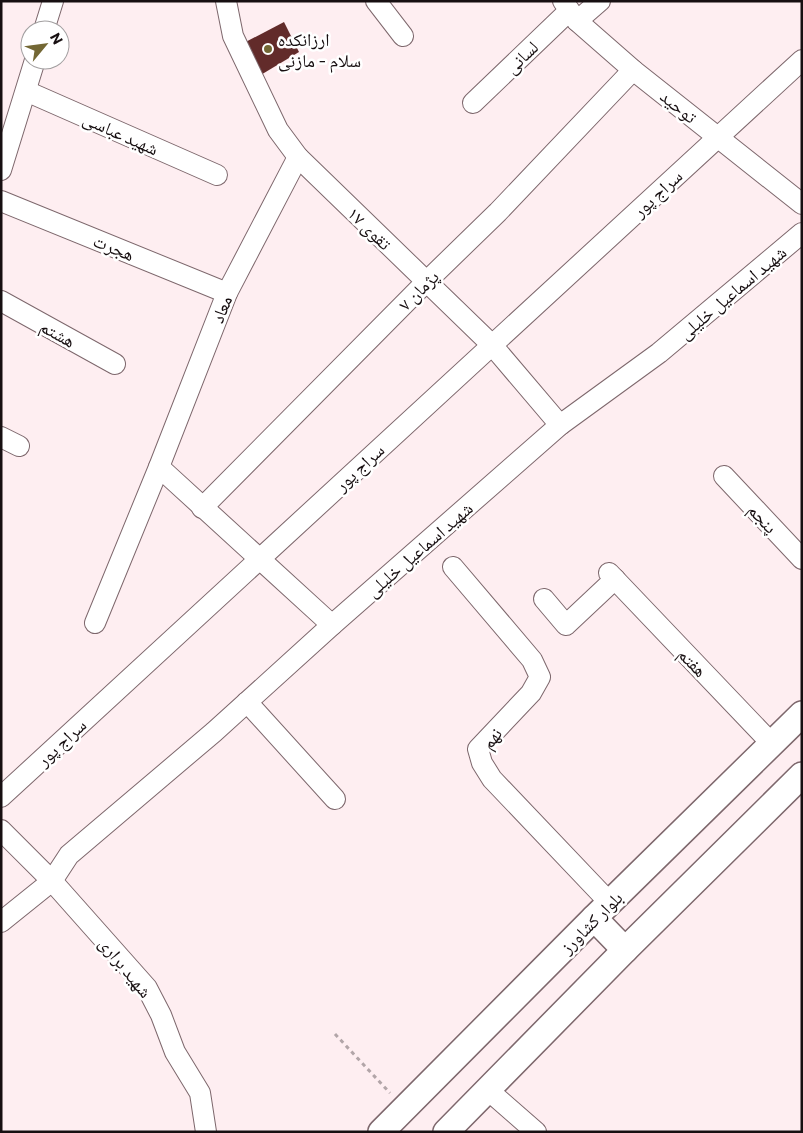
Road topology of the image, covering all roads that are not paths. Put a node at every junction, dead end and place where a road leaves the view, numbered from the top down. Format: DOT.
graph roads {
  1 [pos="53,1"];
  2 [pos="226,1"];
  3 [pos="376,1"];
  4 [pos="600,1"];
  5 [pos="570,11"];
  6 [pos="47,20"];
  7 [pos="403,36"];
  8 [pos="802,60"];
  9 [pos="32,70"];
  10 [pos="633,70"];
  11 [pos="26,91"];
  12 [pos="473,103"];
  13 [pos="717,137"];
  14 [pos="298,157"];
  15 [pos="1,170"];
  16 [pos="217,175"];
  17 [pos="1,201"];
  18 [pos="802,204"];
  19 [pos="802,233"];
  20 [pos="426,282"];
  21 [pos="227,293"];
  22 [pos="1,301"];
  23 [pos="492,345"];
  24 [pos="115,364"];
  25 [pos="560,425"];
  26 [pos="1,437"];
  27 [pos="19,446"];
  28 [pos="159,467"];
  29 [pos="724,476"];
  30 [pos="202,508"];
  31 [pos="261,558"];
  32 [pos="802,559"];
  33 [pos="453,567"];
  34 [pos="544,599"];
  35 [pos="95,623"];
  36 [pos="332,625"];
  37 [pos="247,702"];
  38 [pos="802,714"];
  39 [pos="772,744"];
  40 [pos="802,775"];
  41 [pos="1,797"];
  42 [pos="335,799"];
  43 [pos="1,830"];
  44 [pos="52,881"];
  45 [pos="602,910"];
  46 [pos="1,922"];
  47 [pos="626,950"];
  48 [pos="488,1090"];
  49 [pos="206,1132"];
  50 [pos="381,1132"];
  51 [pos="446,1132"];
  52 [pos="536,1132"];
  1 -- 6 [label="street"];
  2 -- 14 [label="street, تقوی ۱۷"];
  3 -- 7 [label="street"];
  4 -- 5 [label="street, لسانی"];
  5 -- 10 [label="street, توحید"];
  5 -- 12 [label="street, لسانی"];
  8 -- 13 [label="street, سراج پور"];
  9 -- 11 [label="street"];
  10 -- 13 [label="street, توحید"];
  10 -- 20 [label="street, پژمان ۷"];
  11 -- 15 [label="street"];
  11 -- 16 [label="street, شهید عباسی"];
  13 -- 18 [label="street, توحید"];
  13 -- 23 [label="street, سراج پور"];
  14 -- 20 [label="street, تقوی ۱۷"];
  14 -- 21 [label="street, معاد"];
  17 -- 21 [label="street, هجرت"];
  19 -- 25 [label="street, شهید اسماعیل خلیلی"];
  20 -- 23 [label="street, تقوی ۱۷"];
  20 -- 30 [label="street, پژمان ۷"];
  21 -- 28 [label="street, معاد"];
  22 -- 24 [label="street, هشتم"];
  23 -- 25 [label="street, تقوی ۱۷"];
  23 -- 31 [label="street, سراج پور"];
  25 -- 36 [label="street, شهید اسماعیل خلیلی"];
  26 -- 27 [label="street"];
  28 -- 30 [label="street"];
  28 -- 35 [label="street, معاد"];
  29 -- 32 [label="street, پنجم"];
  30 -- 31 [label="street"];
  31 -- 36 [label="street"];
  31 -- 41 [label="street, سراج پور"];
  33 -- 45 [label="street, نهم"];
  34 -- 39 [label="street, هفتم"];
  36 -- 37 [label="street, شهید اسماعیل خلیلی"];
  37 -- 42 [label="street"];
  37 -- 44 [label="street, شهید اسماعیل خلیلی"];
  38 -- 39 [label="main road, بلوار کشاورز"];
  39 -- 45 [label="main road, بلوار کشاورز"];
  40 -- 47 [label="main road"];
  43 -- 44 [label="street, شهید براری"];
  44 -- 46 [label="street, شهید اسماعیل خلیلی"];
  44 -- 49 [label="street, شهید براری"];
  45 -- 47 [label="main road"];
  45 -- 50 [label="main road, بلوار کشاورز"];
  47 -- 48 [label="main road"];
  48 -- 51 [label="main road"];
  48 -- 52 [label="street"];
}
